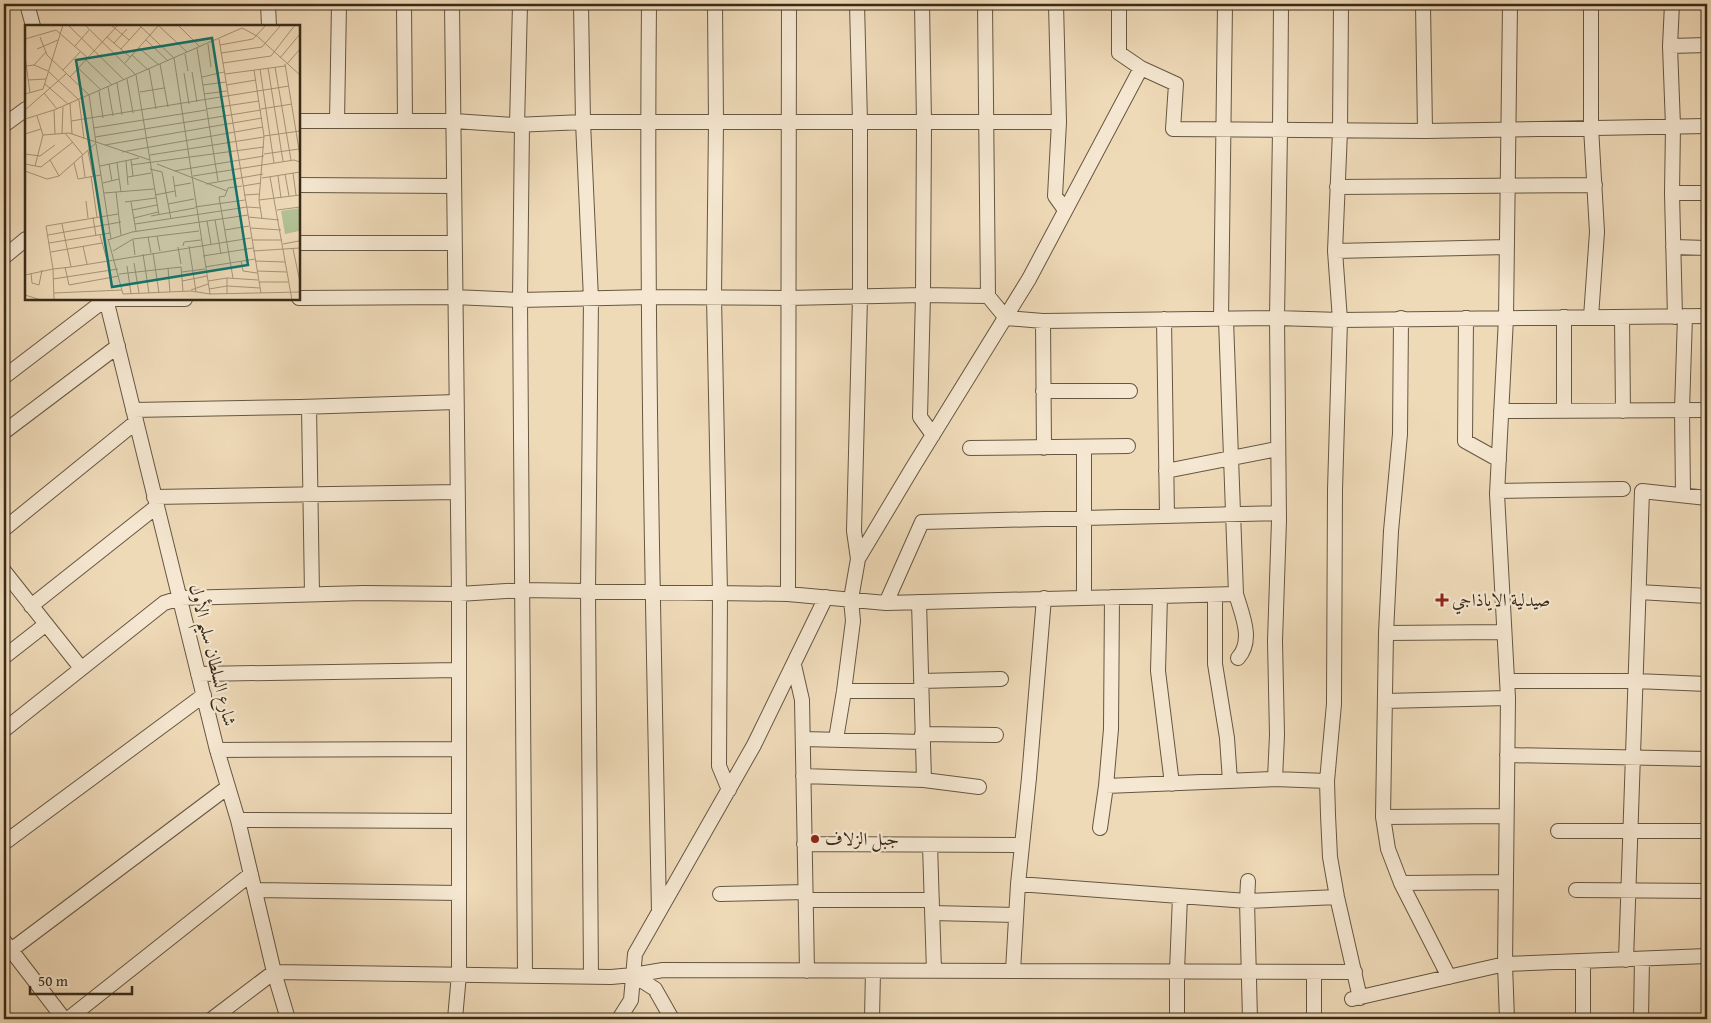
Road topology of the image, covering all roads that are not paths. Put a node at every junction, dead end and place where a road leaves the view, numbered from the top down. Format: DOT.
graph roads {
  1 [pos="27,4"];
  2 [pos="268,4"];
  3 [pos="339,4"];
  4 [pos="404,4"];
  5 [pos="452,4"];
  6 [pos="520,4"];
  7 [pos="581,4"];
  8 [pos="650,4"];
  9 [pos="715,4"];
  10 [pos="789,4"];
  11 [pos="857,4"];
  12 [pos="922,4"];
  13 [pos="984,4"];
  14 [pos="1056,4"];
  15 [pos="1119,4"];
  16 [pos="1224,4"];
  17 [pos="1281,4"];
  18 [pos="1341,4"];
  19 [pos="1423,4"];
  20 [pos="1510,4"];
  21 [pos="1591,4"];
  22 [pos="1672,4"];
  23 [pos="33,25"];
  24 [pos="269,25"];
  25 [pos="1707,45"];
  26 [pos="1670,46"];
  27 [pos="1141,68"];
  28 [pos="25,110"];
  29 [pos="300,121"];
  30 [pos="337,121"];
  31 [pos="405,121"];
  32 [pos="454,121"];
  33 [pos="987,121"];
  34 [pos="583,122"];
  35 [pos="648,122"];
  36 [pos="716,122"];
  37 [pos="788,122"];
  38 [pos="860,122"];
  39 [pos="1059,122"];
  40 [pos="924,123"];
  41 [pos="520,124"];
  42 [pos="4,125"];
  43 [pos="1673,126"];
  44 [pos="1707,126"];
  45 [pos="1591,128"];
  46 [pos="1224,130"];
  47 [pos="1509,130"];
  48 [pos="1280,131"];
  49 [pos="1425,131"];
  50 [pos="1340,132"];
  51 [pos="300,185"];
  52 [pos="1595,185"];
  53 [pos="454,186"];
  54 [pos="1508,186"];
  55 [pos="1337,187"];
  56 [pos="1672,193"];
  57 [pos="1707,193"];
  58 [pos="1065,210"];
  59 [pos="25,240"];
  60 [pos="300,243"];
  61 [pos="454,244"];
  62 [pos="1507,246"];
  63 [pos="1673,248"];
  64 [pos="1707,248"];
  65 [pos="1335,251"];
  66 [pos="4,257"];
  67 [pos="923,295"];
  68 [pos="988,296"];
  69 [pos="454,297"];
  70 [pos="650,297"];
  71 [pos="714,297"];
  72 [pos="860,297"];
  73 [pos="300,298"];
  74 [pos="788,298"];
  75 [pos="591,299"];
  76 [pos="105,300"];
  77 [pos="106,300"];
  78 [pos="520,300"];
  79 [pos="1680,316"];
  80 [pos="1707,316"];
  81 [pos="1564,317"];
  82 [pos="1591,317"];
  83 [pos="1622,317"];
  84 [pos="1006,318"];
  85 [pos="1277,318"];
  86 [pos="1401,318"];
  87 [pos="1466,318"];
  88 [pos="1506,318"];
  89 [pos="1224,319"];
  90 [pos="1164,320"];
  91 [pos="1340,320"];
  92 [pos="1043,321"];
  93 [pos="118,346"];
  94 [pos="4,377"];
  95 [pos="1043,391"];
  96 [pos="1130,392"];
  97 [pos="456,402"];
  98 [pos="309,407"];
  99 [pos="1682,410"];
  100 [pos="1707,410"];
  101 [pos="1501,411"];
  102 [pos="1564,411"];
  103 [pos="1623,411"];
  104 [pos="134,416"];
  105 [pos="4,432"];
  106 [pos="933,435"];
  107 [pos="1128,446"];
  108 [pos="970,448"];
  109 [pos="1044,448"];
  110 [pos="1084,448"];
  111 [pos="1277,449"];
  112 [pos="1231,458"];
  113 [pos="1499,460"];
  114 [pos="1166,471"];
  115 [pos="1623,489"];
  116 [pos="1497,491"];
  117 [pos="457,492"];
  118 [pos="310,493"];
  119 [pos="1683,495"];
  120 [pos="1707,498"];
  121 [pos="155,502"];
  122 [pos="1279,513"];
  123 [pos="1233,514"];
  124 [pos="1167,516"];
  125 [pos="1084,518"];
  126 [pos="4,529"];
  127 [pos="858,559"];
  128 [pos="6,579"];
  129 [pos="523,590"];
  130 [pos="588,591"];
  131 [pos="653,592"];
  132 [pos="1639,592"];
  133 [pos="720,593"];
  134 [pos="312,594"];
  135 [pos="459,594"];
  136 [pos="788,594"];
  137 [pos="1236,594"];
  138 [pos="1215,595"];
  139 [pos="1160,596"];
  140 [pos="1707,596"];
  141 [pos="826,597"];
  142 [pos="1112,597"];
  143 [pos="180,598"];
  144 [pos="851,598"];
  145 [pos="1044,598"];
  146 [pos="1084,598"];
  147 [pos="918,602"];
  148 [pos="886,603"];
  149 [pos="31,606"];
  150 [pos="45,625"];
  151 [pos="1504,632"];
  152 [pos="1386,633"];
  153 [pos="4,657"];
  154 [pos="1238,658"];
  155 [pos="794,665"];
  156 [pos="81,668"];
  157 [pos="458,670"];
  158 [pos="198,674"];
  159 [pos="1000,679"];
  160 [pos="1507,681"];
  161 [pos="1636,682"];
  162 [pos="1707,684"];
  163 [pos="921,686"];
  164 [pos="844,691"];
  165 [pos="204,695"];
  166 [pos="1508,698"];
  167 [pos="1385,702"];
  168 [pos="4,730"];
  169 [pos="996,735"];
  170 [pos="922,738"];
  171 [pos="803,739"];
  172 [pos="836,739"];
  173 [pos="459,749"];
  174 [pos="216,750"];
  175 [pos="1507,755"];
  176 [pos="1633,758"];
  177 [pos="1707,759"];
  178 [pos="804,776"];
  179 [pos="924,780"];
  180 [pos="1275,780"];
  181 [pos="1230,781"];
  182 [pos="1327,781"];
  183 [pos="1172,784"];
  184 [pos="1106,786"];
  185 [pos="979,787"];
  186 [pos="228,788"];
  187 [pos="729,790"];
  188 [pos="1506,816"];
  189 [pos="1383,817"];
  190 [pos="238,820"];
  191 [pos="459,821"];
  192 [pos="1100,828"];
  193 [pos="1558,831"];
  194 [pos="1631,831"];
  195 [pos="1707,831"];
  196 [pos="4,843"];
  197 [pos="804,844"];
  198 [pos="930,845"];
  199 [pos="1022,845"];
  200 [pos="251,874"];
  201 [pos="1248,881"];
  202 [pos="1506,882"];
  203 [pos="1400,883"];
  204 [pos="1018,884"];
  205 [pos="255,890"];
  206 [pos="1576,890"];
  207 [pos="1629,890"];
  208 [pos="1707,891"];
  209 [pos="459,893"];
  210 [pos="720,894"];
  211 [pos="806,896"];
  212 [pos="1180,896"];
  213 [pos="1337,897"];
  214 [pos="1246,901"];
  215 [pos="932,906"];
  216 [pos="659,912"];
  217 [pos="1016,915"];
  218 [pos="7,946"];
  219 [pos="1707,956"];
  220 [pos="1642,959"];
  221 [pos="1626,960"];
  222 [pos="1583,961"];
  223 [pos="1505,964"];
  224 [pos="807,971"];
  225 [pos="873,971"];
  226 [pos="934,971"];
  227 [pos="1013,971"];
  228 [pos="1177,971"];
  229 [pos="274,972"];
  230 [pos="1250,972"];
  231 [pos="1314,972"];
  232 [pos="1355,972"];
  233 [pos="459,974"];
  234 [pos="524,975"];
  235 [pos="633,975"];
  236 [pos="591,977"];
  237 [pos="1448,977"];
  238 [pos="64,1019"];
  239 [pos="68,1019"];
  240 [pos="212,1019"];
  241 [pos="288,1019"];
  242 [pos="455,1019"];
  243 [pos="618,1019"];
  244 [pos="672,1019"];
  245 [pos="872,1019"];
  246 [pos="1178,1019"];
  247 [pos="1250,1019"];
  248 [pos="1314,1019"];
  249 [pos="1507,1019"];
  250 [pos="1583,1019"];
  251 [pos="1641,1019"];
  1 -- 23 [label="street"];
  2 -- 24 [label="street"];
  3 -- 30 [label="street"];
  4 -- 31 [label="street"];
  5 -- 32 [label="street"];
  6 -- 41 [label="street"];
  7 -- 34 [label="street"];
  8 -- 35 [label="street"];
  9 -- 36 [label="street"];
  10 -- 37 [label="street"];
  11 -- 38 [label="street"];
  12 -- 40 [label="street"];
  13 -- 33 [label="street"];
  14 -- 39 [label="street"];
  15 -- 27 [label="street"];
  16 -- 46 [label="street"];
  17 -- 48 [label="street"];
  18 -- 50 [label="street"];
  19 -- 49 [label="street"];
  20 -- 47 [label="street"];
  21 -- 45 [label="street"];
  22 -- 26 [label="street"];
  25 -- 26 [label="street"];
  26 -- 43 [label="street"];
  27 -- 46 [label="street"];
  27 -- 58 [label="street"];
  28 -- 42 [label="street"];
  29 -- 30 [label="street"];
  30 -- 31 [label="street"];
  31 -- 32 [label="street"];
  32 -- 41 [label="street"];
  32 -- 53 [label="street"];
  33 -- 39 [label="street"];
  33 -- 40 [label="street"];
  33 -- 68 [label="street"];
  34 -- 35 [label="street"];
  34 -- 41 [label="street"];
  34 -- 75 [label="street"];
  35 -- 36 [label="street"];
  35 -- 70 [label="street"];
  36 -- 37 [label="street"];
  36 -- 71 [label="street"];
  37 -- 38 [label="street"];
  37 -- 74 [label="street"];
  38 -- 40 [label="street"];
  38 -- 72 [label="street"];
  39 -- 58 [label="street"];
  40 -- 67 [label="street"];
  41 -- 78 [label="street"];
  43 -- 44 [label="street"];
  43 -- 45 [label="street"];
  43 -- 56 [label="street"];
  45 -- 47 [label="street"];
  45 -- 52 [label="street"];
  46 -- 48 [label="street"];
  46 -- 89 [label="street"];
  47 -- 49 [label="street"];
  47 -- 54 [label="street"];
  48 -- 50 [label="street"];
  48 -- 85 [label="street"];
  49 -- 50 [label="street"];
  50 -- 55 [label="street"];
  51 -- 53 [label="street"];
  52 -- 54 [label="street"];
  52 -- 82 [label="street"];
  53 -- 61 [label="street"];
  54 -- 55 [label="street"];
  54 -- 62 [label="street"];
  55 -- 65 [label="street"];
  56 -- 57 [label="street"];
  56 -- 63 [label="street"];
  58 -- 84 [label="street"];
  59 -- 66 [label="street"];
  60 -- 61 [label="street"];
  61 -- 69 [label="street"];
  62 -- 65 [label="street"];
  62 -- 88 [label="street"];
  63 -- 64 [label="street"];
  63 -- 79 [label="street"];
  65 -- 91 [label="street"];
  67 -- 68 [label="street"];
  67 -- 72 [label="street"];
  67 -- 106 [label="street"];
  68 -- 84 [label="street"];
  69 -- 73 [label="street"];
  69 -- 78 [label="street"];
  69 -- 97 [label="street"];
  70 -- 71 [label="street"];
  70 -- 75 [label="street"];
  70 -- 131 [label="street"];
  71 -- 74 [label="street"];
  71 -- 133 [label="street"];
  72 -- 74 [label="street"];
  72 -- 127 [label="street"];
  74 -- 136 [label="street"];
  75 -- 78 [label="street"];
  75 -- 130 [label="street"];
  76 -- 94 [label="street"];
  77 -- 93 [label="street, شارع السلطان سليم الأول"];
  78 -- 129 [label="street"];
  79 -- 80 [label="street"];
  79 -- 83 [label="street"];
  79 -- 99 [label="street"];
  81 -- 82 [label="street"];
  81 -- 88 [label="street"];
  81 -- 102 [label="street"];
  82 -- 83 [label="street"];
  83 -- 103 [label="street"];
  84 -- 92 [label="street"];
  84 -- 106 [label="street"];
  85 -- 89 [label="street"];
  85 -- 91 [label="street"];
  85 -- 111 [label="street"];
  86 -- 87 [label="street"];
  86 -- 91 [label="street"];
  86 -- 152 [label="street"];
  87 -- 88 [label="street"];
  87 -- 113 [label="street"];
  88 -- 101 [label="street"];
  89 -- 90 [label="street"];
  89 -- 112 [label="street"];
  90 -- 92 [label="street"];
  90 -- 114 [label="street"];
  91 -- 182 [label="street"];
  92 -- 95 [label="street"];
  93 -- 104 [label="street, شارع السلطان سليم الأول"];
  93 -- 105 [label="street"];
  95 -- 96 [label="street"];
  95 -- 109 [label="street"];
  97 -- 98 [label="street"];
  97 -- 117 [label="street"];
  98 -- 104 [label="street"];
  98 -- 118 [label="street"];
  99 -- 100 [label="street"];
  99 -- 103 [label="street"];
  99 -- 119 [label="street"];
  101 -- 102 [label="street"];
  101 -- 113 [label="street"];
  102 -- 103 [label="street"];
  104 -- 121 [label="street, شارع السلطان سليم الأول"];
  104 -- 126 [label="street"];
  106 -- 127 [label="street"];
  107 -- 110 [label="street"];
  108 -- 109 [label="street"];
  109 -- 110 [label="street"];
  110 -- 125 [label="street"];
  111 -- 112 [label="street"];
  111 -- 122 [label="street"];
  112 -- 114 [label="street"];
  112 -- 123 [label="street"];
  113 -- 116 [label="street"];
  114 -- 124 [label="street"];
  115 -- 116 [label="street"];
  116 -- 151 [label="street"];
  117 -- 118 [label="street"];
  117 -- 135 [label="street"];
  118 -- 121 [label="street"];
  118 -- 134 [label="street"];
  119 -- 120 [label="street"];
  119 -- 132 [label="street"];
  121 -- 143 [label="street, شارع السلطان سليم الأول"];
  121 -- 149 [label="street"];
  122 -- 123 [label="street"];
  122 -- 180 [label="street"];
  123 -- 124 [label="street"];
  123 -- 137 [label="street"];
  124 -- 125 [label="street"];
  125 -- 146 [label="street"];
  125 -- 148 [label="street"];
  127 -- 144 [label="street"];
  128 -- 149 [label="street"];
  129 -- 130 [label="street"];
  129 -- 135 [label="street"];
  129 -- 234 [label="street"];
  130 -- 131 [label="street"];
  130 -- 236 [label="street"];
  131 -- 133 [label="street"];
  131 -- 216 [label="street"];
  132 -- 140 [label="street"];
  132 -- 161 [label="street"];
  133 -- 136 [label="street"];
  133 -- 187 [label="street"];
  134 -- 135 [label="street"];
  134 -- 143 [label="street"];
  135 -- 157 [label="street"];
  136 -- 141 [label="street"];
  137 -- 138 [label="street"];
  137 -- 154 [label="street"];
  138 -- 139 [label="street"];
  138 -- 181 [label="street"];
  139 -- 142 [label="street"];
  139 -- 183 [label="street"];
  141 -- 144 [label="street"];
  141 -- 155 [label="street"];
  142 -- 146 [label="street"];
  142 -- 184 [label="street"];
  143 -- 156 [label="street"];
  143 -- 158 [label="street, شارع السلطان سليم الأول"];
  144 -- 148 [label="street"];
  144 -- 164 [label="street"];
  145 -- 146 [label="street"];
  145 -- 147 [label="street"];
  145 -- 199 [label="street"];
  147 -- 148 [label="street"];
  147 -- 163 [label="street"];
  149 -- 150 [label="street"];
  150 -- 153 [label="street"];
  150 -- 156 [label="street"];
  151 -- 152 [label="street"];
  151 -- 160 [label="street"];
  152 -- 167 [label="street"];
  155 -- 171 [label="street"];
  155 -- 187 [label="street"];
  156 -- 168 [label="street"];
  157 -- 158 [label="street"];
  157 -- 173 [label="street"];
  158 -- 165 [label="street, شارع السلطان سليم الأول"];
  159 -- 163 [label="street"];
  160 -- 161 [label="street"];
  160 -- 166 [label="street"];
  161 -- 162 [label="street"];
  161 -- 176 [label="street"];
  163 -- 164 [label="street"];
  163 -- 170 [label="street"];
  164 -- 172 [label="street"];
  165 -- 174 [label="street, شارع السلطان سليم الأول"];
  165 -- 196 [label="street"];
  166 -- 167 [label="street"];
  166 -- 175 [label="street"];
  167 -- 189 [label="street"];
  169 -- 170 [label="street"];
  170 -- 172 [label="street"];
  170 -- 179 [label="street"];
  171 -- 172 [label="street"];
  171 -- 178 [label="street"];
  173 -- 174 [label="street"];
  173 -- 191 [label="street"];
  174 -- 186 [label="street, شارع السلطان سليم الأول"];
  175 -- 176 [label="street"];
  175 -- 188 [label="street"];
  176 -- 177 [label="street"];
  176 -- 194 [label="street"];
  178 -- 179 [label="street"];
  178 -- 197 [label="street"];
  179 -- 185 [label="street"];
  180 -- 181 [label="street"];
  180 -- 182 [label="street"];
  181 -- 183 [label="street"];
  182 -- 213 [label="street"];
  183 -- 184 [label="street"];
  184 -- 192 [label="street"];
  186 -- 190 [label="street, شارع السلطان سليم الأول"];
  186 -- 218 [label="street"];
  187 -- 216 [label="street"];
  188 -- 189 [label="street"];
  188 -- 202 [label="street"];
  189 -- 203 [label="street"];
  190 -- 191 [label="street"];
  190 -- 200 [label="street, شارع السلطان سليم الأول"];
  191 -- 209 [label="street"];
  193 -- 194 [label="street"];
  194 -- 195 [label="street"];
  194 -- 207 [label="street"];
  197 -- 198 [label="street"];
  197 -- 211 [label="street"];
  198 -- 199 [label="street"];
  198 -- 215 [label="street"];
  199 -- 204 [label="street"];
  200 -- 205 [label="street, شارع السلطان سليم الأول"];
  200 -- 239 [label="street"];
  201 -- 214 [label="street"];
  202 -- 203 [label="street"];
  202 -- 223 [label="street"];
  203 -- 237 [label="street"];
  204 -- 212 [label="street"];
  204 -- 217 [label="street"];
  205 -- 209 [label="street"];
  205 -- 229 [label="street, شارع السلطان سليم الأول"];
  206 -- 207 [label="street"];
  207 -- 208 [label="street"];
  207 -- 221 [label="street"];
  209 -- 233 [label="street"];
  210 -- 211 [label="street"];
  211 -- 215 [label="street"];
  211 -- 224 [label="street"];
  212 -- 214 [label="street"];
  212 -- 228 [label="street"];
  213 -- 214 [label="street"];
  213 -- 232 [label="street"];
  214 -- 230 [label="street"];
  215 -- 217 [label="street"];
  215 -- 226 [label="street"];
  216 -- 235 [label="street"];
  217 -- 227 [label="street"];
  218 -- 238 [label="street"];
  219 -- 220 [label="street"];
  220 -- 221 [label="street"];
  220 -- 251 [label="street"];
  221 -- 222 [label="street"];
  222 -- 223 [label="street"];
  222 -- 250 [label="street"];
  223 -- 237 [label="street"];
  223 -- 249 [label="street"];
  224 -- 225 [label="street"];
  224 -- 235 [label="street"];
  225 -- 226 [label="street"];
  225 -- 245 [label="street"];
  226 -- 227 [label="street"];
  227 -- 228 [label="street"];
  228 -- 230 [label="street"];
  228 -- 246 [label="street"];
  229 -- 233 [label="street"];
  229 -- 240 [label="street"];
  229 -- 241 [label="street, شارع السلطان سليم الأول"];
  230 -- 231 [label="street"];
  230 -- 247 [label="street"];
  231 -- 232 [label="street"];
  231 -- 248 [label="street"];
  232 -- 237 [label="street"];
  233 -- 234 [label="street"];
  233 -- 242 [label="street"];
  234 -- 236 [label="street"];
  235 -- 236 [label="street"];
  235 -- 243 [label="street"];
  235 -- 244 [label="street"];
}
